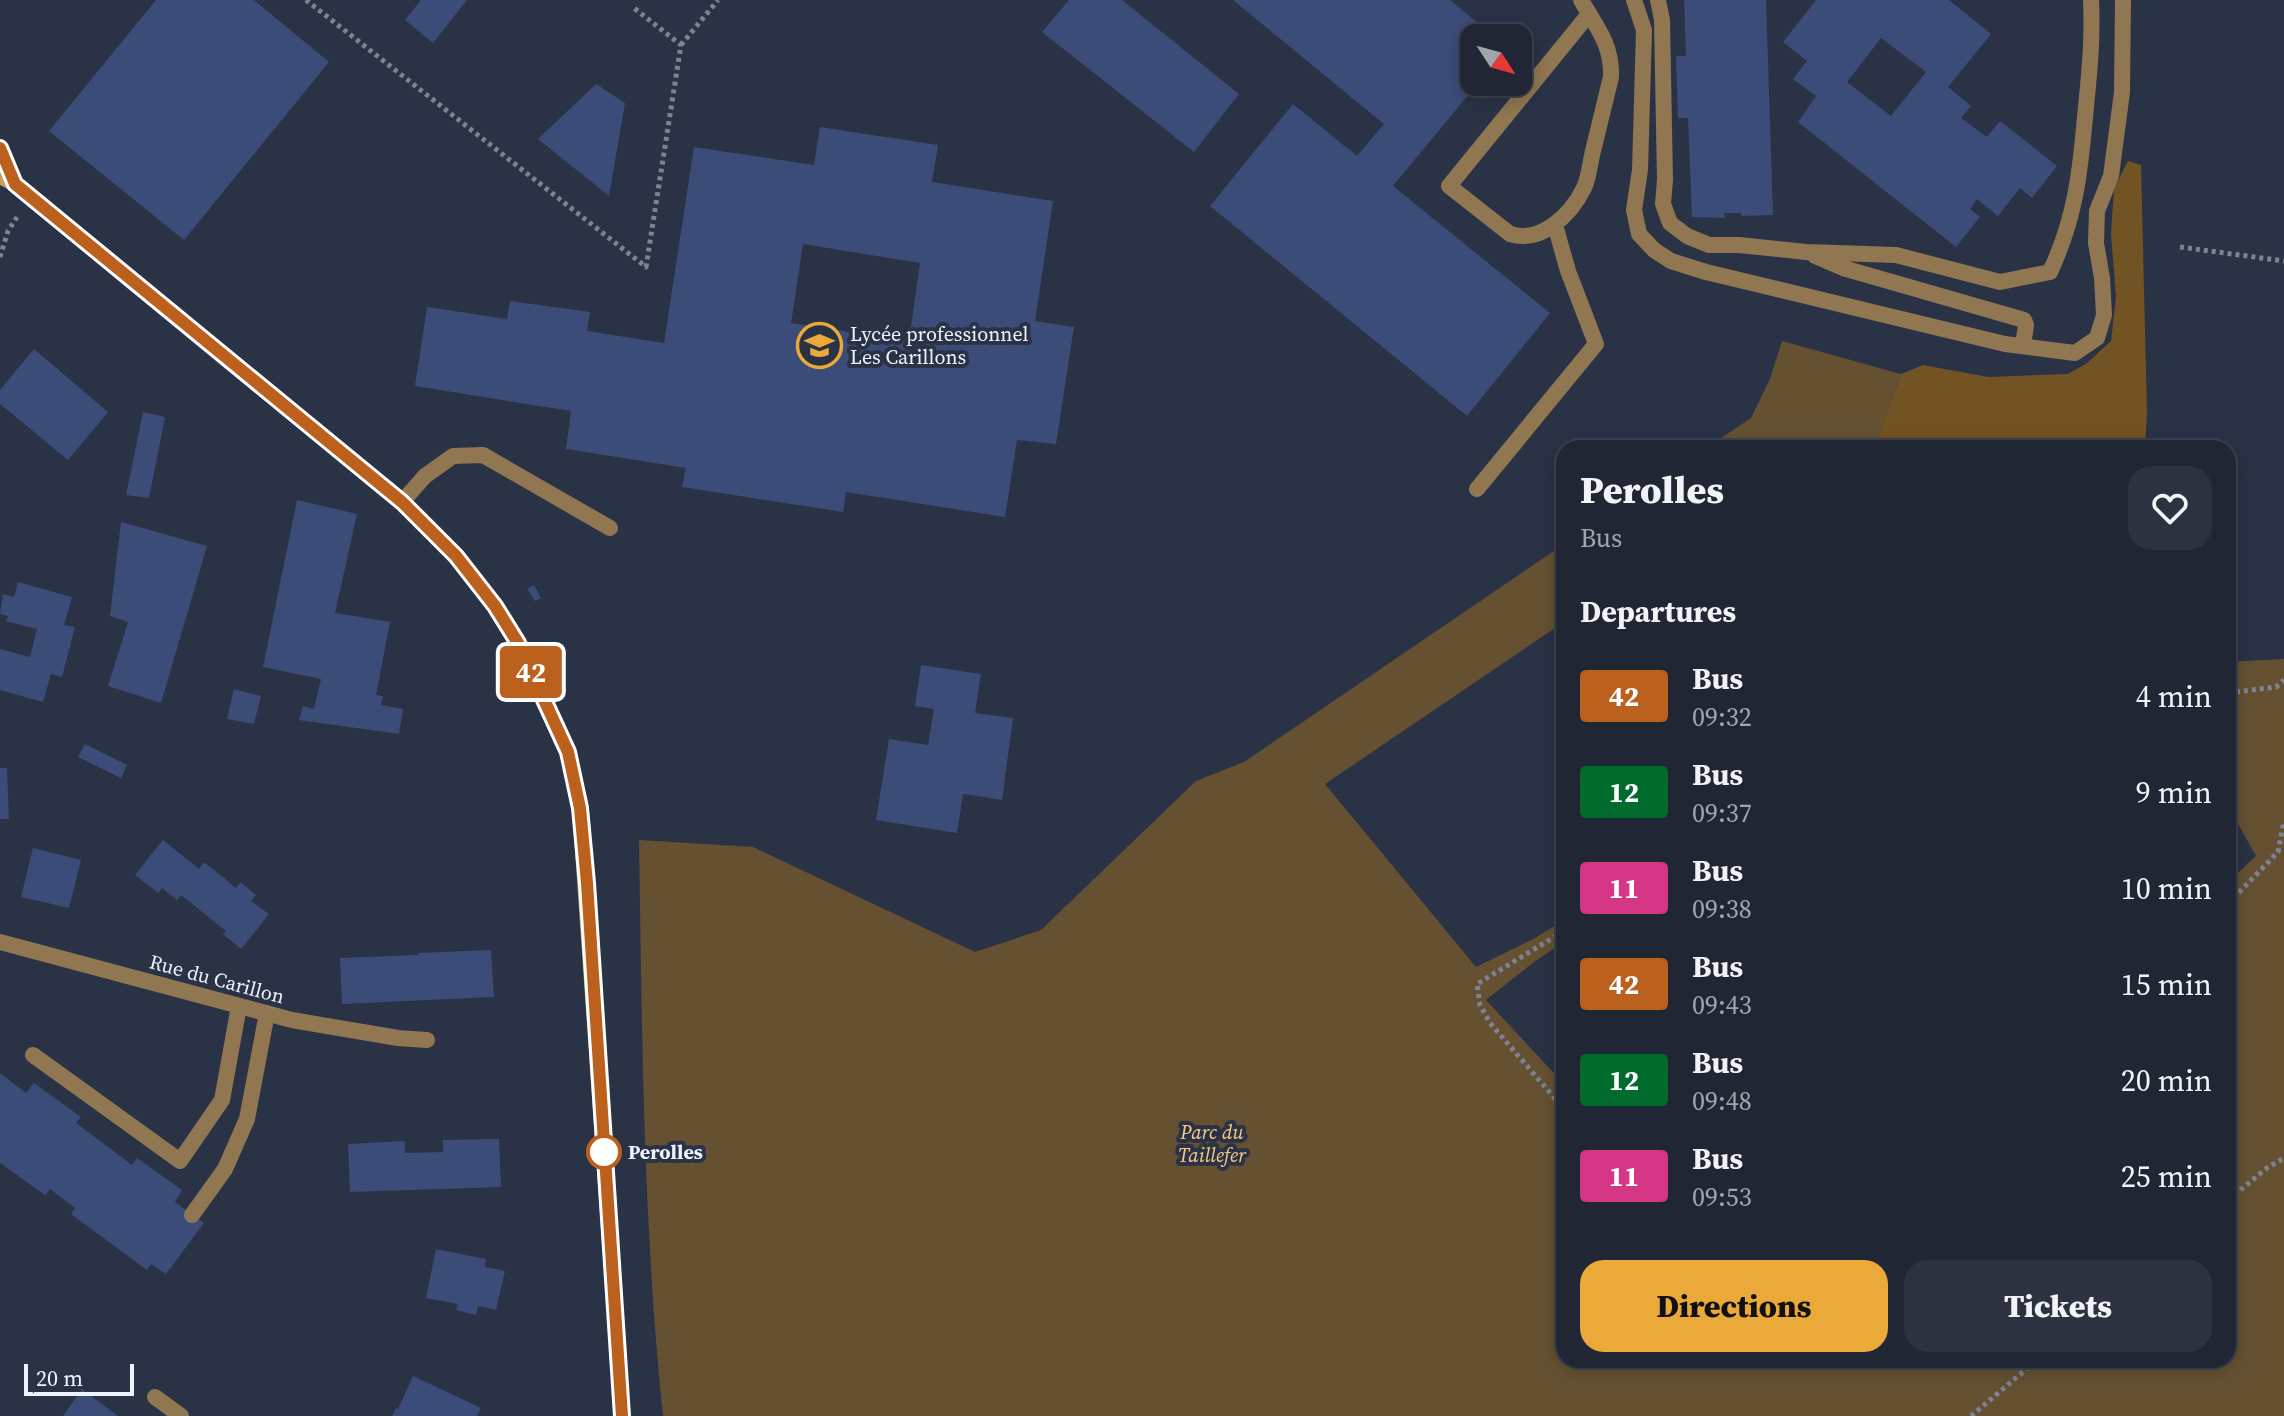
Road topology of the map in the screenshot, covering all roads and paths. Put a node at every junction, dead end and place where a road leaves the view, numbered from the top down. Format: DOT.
graph roads {
  1 [pos="306,0"];
  2 [pos="718,0"];
  3 [pos="1634,0"];
  4 [pos="1658,0"];
  5 [pos="2091,0"];
  6 [pos="2123,0"];
  7 [pos="1585,7"];
  8 [pos="634,8"];
  9 [pos="681,45"];
  10 [pos="0,148"];
  11 [pos="8,180"];
  12 [pos="30,196"];
  13 [pos="1555,225"];
  14 [pos="2180,247"];
  15 [pos="1806,252"];
  16 [pos="0,257"];
  17 [pos="2284,261"];
  18 [pos="2023,346"];
  19 [pos="1477,489"];
  20 [pos="402,502"];
  21 [pos="610,528"];
  22 [pos="2284,680"];
  23 [pos="2236,692"];
  24 [pos="2284,821"];
  25 [pos="2236,896"];
  26 [pos="1556,936"];
  27 [pos="0,942"];
  28 [pos="239,1006"];
  29 [pos="267,1013"];
  30 [pos="427,1040"];
  31 [pos="33,1055"];
  32 [pos="1556,1100"];
  33 [pos="2284,1158"];
  34 [pos="2236,1193"];
  35 [pos="192,1215"];
  36 [pos="2028,1368"];
  37 [pos="155,1397"];
  38 [pos="181,1416"];
  39 [pos="622,1416"];
  40 [pos="1971,1416"];
  1 -- 9 [label="path"];
  2 -- 9 [label="path"];
  3 -- 18 [label="street"];
  4 -- 15 [label="street"];
  5 -- 15 [label="street"];
  6 -- 18 [label="street"];
  7 -- 13 [label="street"];
  7 -- 13 [label="street"];
  8 -- 9 [label="path"];
  10 -- 11 [label="street"];
  11 -- 12 [label="street"];
  12 -- 16 [label="path"];
  12 -- 20 [label="street"];
  13 -- 19 [label="street"];
  14 -- 17 [label="path"];
  15 -- 18 [label="street"];
  20 -- 21 [label="street"];
  20 -- 39 [label="street"];
  22 -- 23 [label="path"];
  24 -- 25 [label="path"];
  26 -- 32 [label="path"];
  27 -- 28 [label="street, Rue du Carillon"];
  28 -- 29 [label="street, Rue du Carillon"];
  28 -- 31 [label="street"];
  29 -- 30 [label="street, Rue du Carillon"];
  29 -- 35 [label="street"];
  33 -- 34 [label="path"];
  36 -- 40 [label="path"];
  37 -- 38 [label="street"];
}
